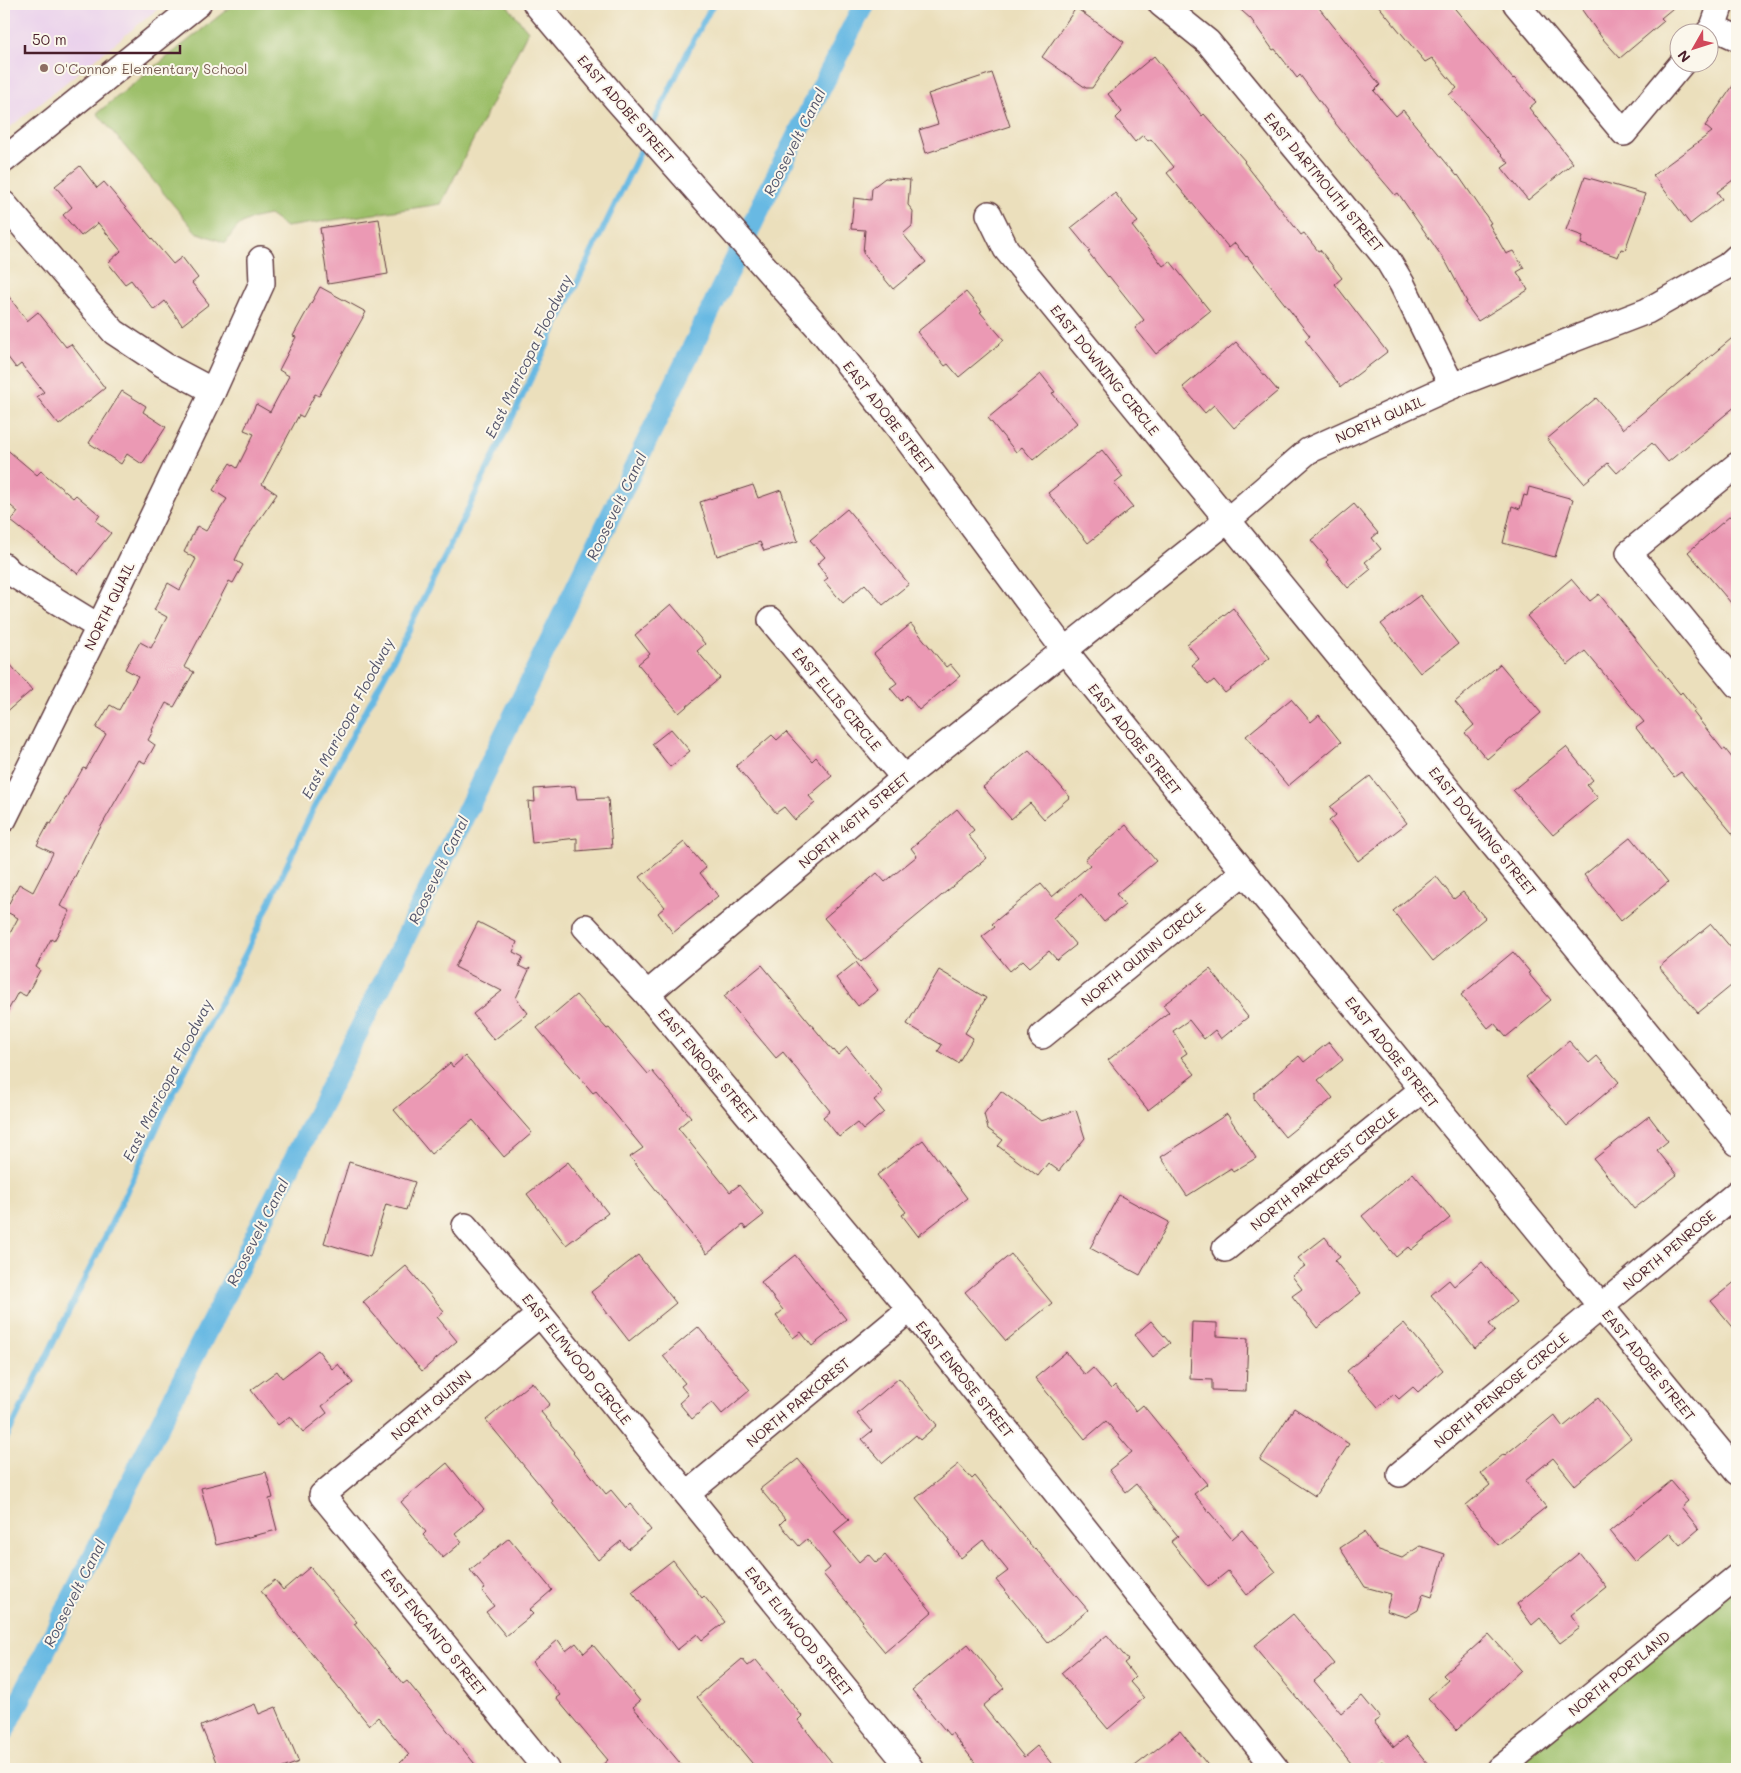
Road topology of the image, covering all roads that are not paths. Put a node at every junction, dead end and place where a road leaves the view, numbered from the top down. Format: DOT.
graph roads {
  1 [pos="198,4"];
  2 [pos="536,4"];
  3 [pos="1161,4"];
  4 [pos="1516,4"];
  5 [pos="1721,4"];
  6 [pos="1714,22"];
  7 [pos="1718,32"];
  8 [pos="1737,38"];
  9 [pos="1675,72"];
  10 [pos="4,160"];
  11 [pos="4,204"];
  12 [pos="989,214"];
  13 [pos="261,259"];
  14 [pos="1734,267"];
  15 [pos="1452,386"];
  16 [pos="213,391"];
  17 [pos="1737,465"];
  18 [pos="1228,520"];
  19 [pos="4,566"];
  20 [pos="771,620"];
  21 [pos="99,627"];
  22 [pos="1064,651"];
  23 [pos="1737,685"];
  24 [pos="904,778"];
  25 [pos="4,820"];
  26 [pos="1244,872"];
  27 [pos="585,927"];
  28 [pos="647,994"];
  29 [pos="1042,1036"];
  30 [pos="1422,1089"];
  31 [pos="1737,1143"];
  32 [pos="1737,1193"];
  33 [pos="465,1226"];
  34 [pos="1225,1250"];
  35 [pos="1601,1306"];
  36 [pos="910,1310"];
  37 [pos="540,1314"];
  38 [pos="1737,1472"];
  39 [pos="1400,1474"];
  40 [pos="687,1494"];
  41 [pos="322,1495"];
  42 [pos="1737,1578"];
  43 [pos="546,1769"];
  44 [pos="912,1769"];
  45 [pos="1276,1769"];
  46 [pos="1500,1769"];
  1 -- 10 [label="street"];
  2 -- 22 [label="street, EAST ADOBE STREET"];
  3 -- 15 [label="street, EAST DARTMOUTH STREET"];
  4 -- 9 [label="street"];
  5 -- 6 [label="street"];
  7 -- 8 [label="street"];
  11 -- 16 [label="street"];
  12 -- 18 [label="street, EAST DOWNING CIRCLE"];
  13 -- 16 [label="street, NORTH QUAIL"];
  14 -- 15 [label="street, NORTH QUAIL"];
  15 -- 18 [label="street, NORTH QUAIL"];
  16 -- 21 [label="street, NORTH QUAIL"];
  17 -- 23 [label="street"];
  18 -- 22 [label="street, NORTH QUAIL"];
  18 -- 31 [label="street, EAST DOWNING STREET"];
  19 -- 21 [label="street"];
  20 -- 24 [label="street, EAST ELLIS CIRCLE"];
  21 -- 25 [label="street, NORTH QUAIL"];
  22 -- 24 [label="street, NORTH 46TH STREET"];
  22 -- 26 [label="street, EAST ADOBE STREET"];
  24 -- 28 [label="street, NORTH 46TH STREET"];
  26 -- 29 [label="street, NORTH QUINN CIRCLE"];
  26 -- 30 [label="street, EAST ADOBE STREET"];
  27 -- 28 [label="street, EAST ENROSE STREET"];
  28 -- 36 [label="street, EAST ENROSE STREET"];
  30 -- 34 [label="street, NORTH PARKCREST CIRCLE"];
  30 -- 35 [label="street, EAST ADOBE STREET"];
  32 -- 35 [label="street, NORTH PENROSE"];
  33 -- 37 [label="street, EAST ELMWOOD CIRCLE"];
  35 -- 38 [label="street, EAST ADOBE STREET"];
  35 -- 39 [label="street, NORTH PENROSE CIRCLE"];
  36 -- 40 [label="street, NORTH PARKCREST"];
  36 -- 45 [label="street, EAST ENROSE STREET"];
  37 -- 40 [label="street, EAST ELMWOOD CIRCLE"];
  37 -- 41 [label="street, NORTH QUINN"];
  40 -- 44 [label="street, EAST ELMWOOD STREET"];
  41 -- 43 [label="street, EAST ENCANTO STREET"];
  42 -- 46 [label="street, NORTH PORTLAND"];
}
